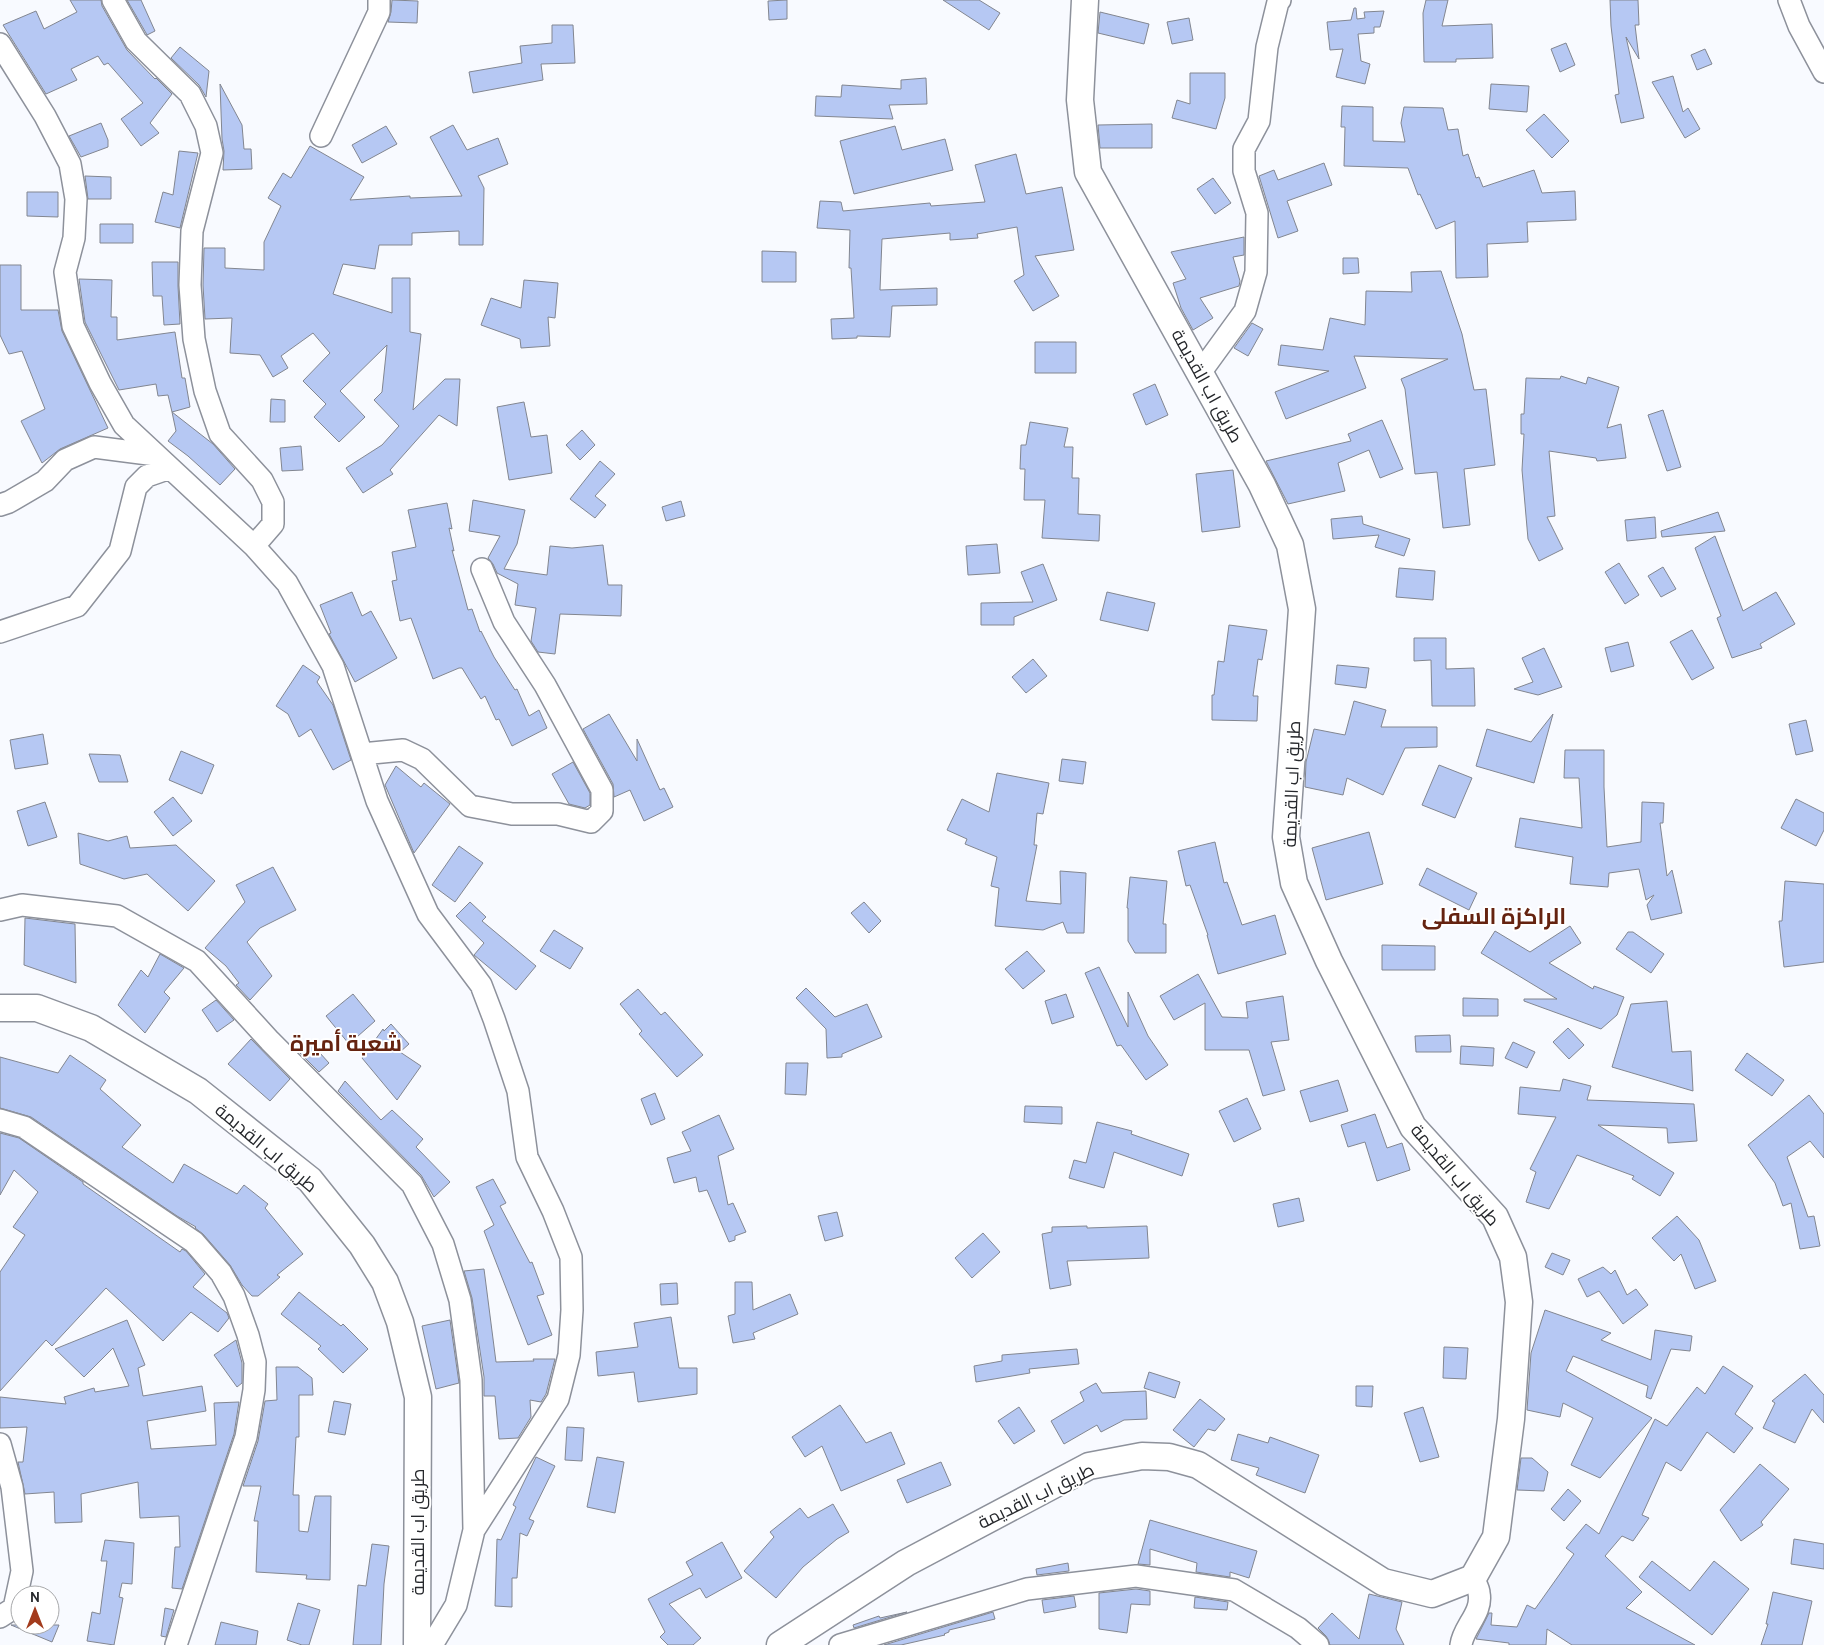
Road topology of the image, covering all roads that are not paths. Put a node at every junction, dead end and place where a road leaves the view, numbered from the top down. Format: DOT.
graph roads {
  1 [pos="113,0"];
  2 [pos="379,0"];
  3 [pos="1085,0"];
  4 [pos="1280,0"];
  5 [pos="1790,0"];
  6 [pos="0,44"];
  7 [pos="1824,72"];
  8 [pos="321,136"];
  9 [pos="1200,373"];
  10 [pos="163,461"];
  11 [pos="0,505"];
  12 [pos="254,546"];
  13 [pos="482,569"];
  14 [pos="0,632"];
  15 [pos="362,754"];
  16 [pos="0,910"];
  17 [pos="0,1008"];
  18 [pos="0,1120"];
  19 [pos="0,1444"];
  20 [pos="474,1530"];
  21 [pos="1473,1578"];
  22 [pos="0,1618"];
  23 [pos="176,1645"];
  24 [pos="418,1645"];
  25 [pos="432,1645"];
  26 [pos="780,1645"];
  27 [pos="840,1645"];
  28 [pos="1318,1645"];
  29 [pos="1461,1645"];
  1 -- 12 [label="street"];
  2 -- 8 [label="street"];
  3 -- 9 [label="street, طريق اب القديمة"];
  4 -- 9 [label="street"];
  5 -- 7 [label="street"];
  6 -- 10 [label="street"];
  9 -- 21 [label="street, طريق اب القديمة"];
  10 -- 11 [label="street"];
  10 -- 12 [label="street"];
  10 -- 14 [label="street"];
  12 -- 15 [label="street"];
  13 -- 15 [label="street"];
  15 -- 20 [label="street"];
  16 -- 20 [label="street"];
  17 -- 24 [label="street, طريق اب القديمة"];
  18 -- 23 [label="street"];
  19 -- 22 [label="street"];
  20 -- 25 [label="street"];
  21 -- 26 [label="street, طريق اب القديمة"];
  21 -- 29 [label="street"];
  27 -- 28 [label="street"];
}
